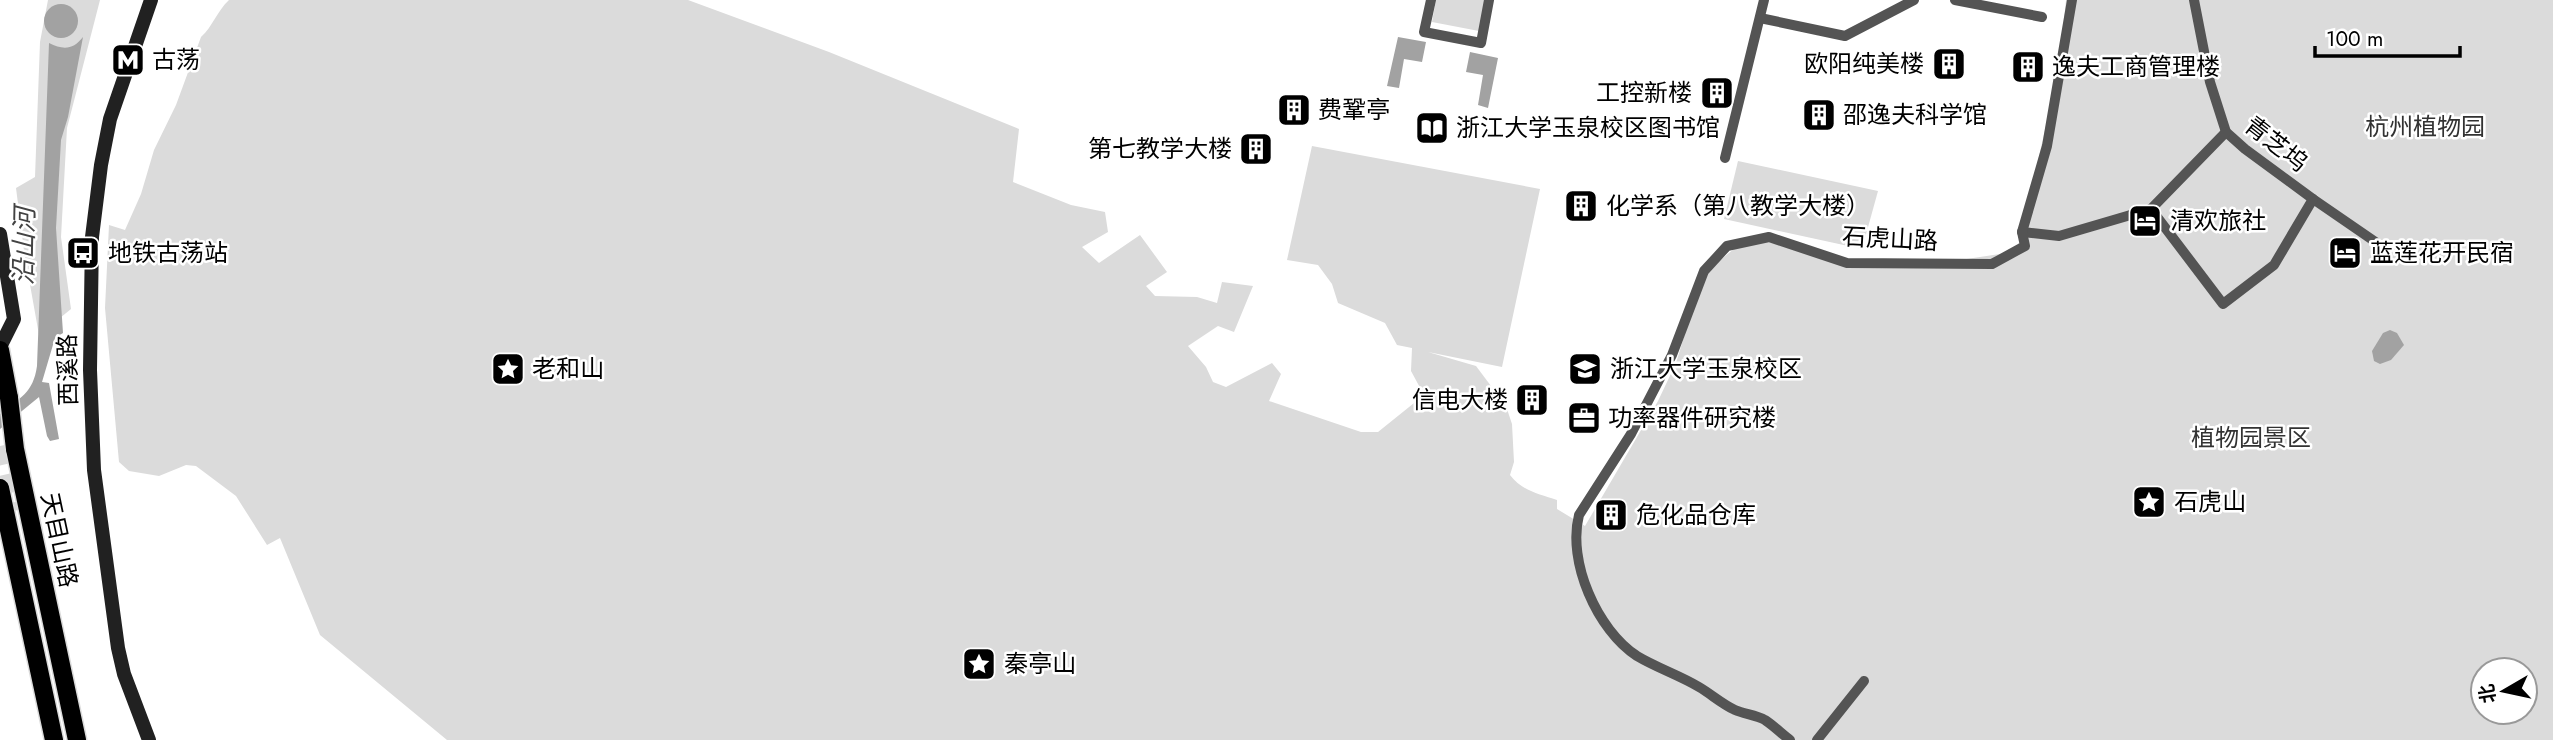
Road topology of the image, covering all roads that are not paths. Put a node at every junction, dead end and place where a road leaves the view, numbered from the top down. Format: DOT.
graph roads {
  1 [pos="151,0"];
  2 [pos="1431,0"];
  3 [pos="1489,0"];
  4 [pos="1764,0"];
  5 [pos="1914,0"];
  6 [pos="1955,0"];
  7 [pos="2072,0"];
  8 [pos="2194,0"];
  9 [pos="1981,3"];
  10 [pos="2042,17"];
  11 [pos="1760,18"];
  12 [pos="2226,132"];
  13 [pos="1726,158"];
  14 [pos="2313,199"];
  15 [pos="2151,209"];
  16 [pos="2022,232"];
  17 [pos="0,234"];
  18 [pos="2377,243"];
  19 [pos="0,348"];
  20 [pos="2,372"];
  21 [pos="0,488"];
  22 [pos="1864,681"];
  23 [pos="54,740"];
  24 [pos="77,740"];
  25 [pos="149,740"];
  26 [pos="1790,740"];
  27 [pos="1817,740"];
  1 -- 25 [label="main road, 西溪路"];
  2 -- 3 [label="street"];
  4 -- 11 [label="street"];
  5 -- 11 [label="street"];
  6 -- 9 [label="street"];
  7 -- 16 [label="street, 石虎山路"];
  8 -- 12 [label="street, 青芝坞"];
  9 -- 10 [label="street"];
  11 -- 13 [label="street"];
  12 -- 14 [label="street, 青芝坞"];
  12 -- 15 [label="street"];
  14 -- 15 [label="street"];
  14 -- 18 [label="street, 青芝坞"];
  15 -- 16 [label="street"];
  16 -- 26 [label="street, 石虎山路"];
  17 -- 19 [label="main road, 天目山路"];
  19 -- 20 [label="main road, 天目山路"];
  20 -- 24 [label="main road, 天目山路, bridge"];
  21 -- 23 [label="main road, 天目山路"];
  22 -- 27 [label="street"];
}
